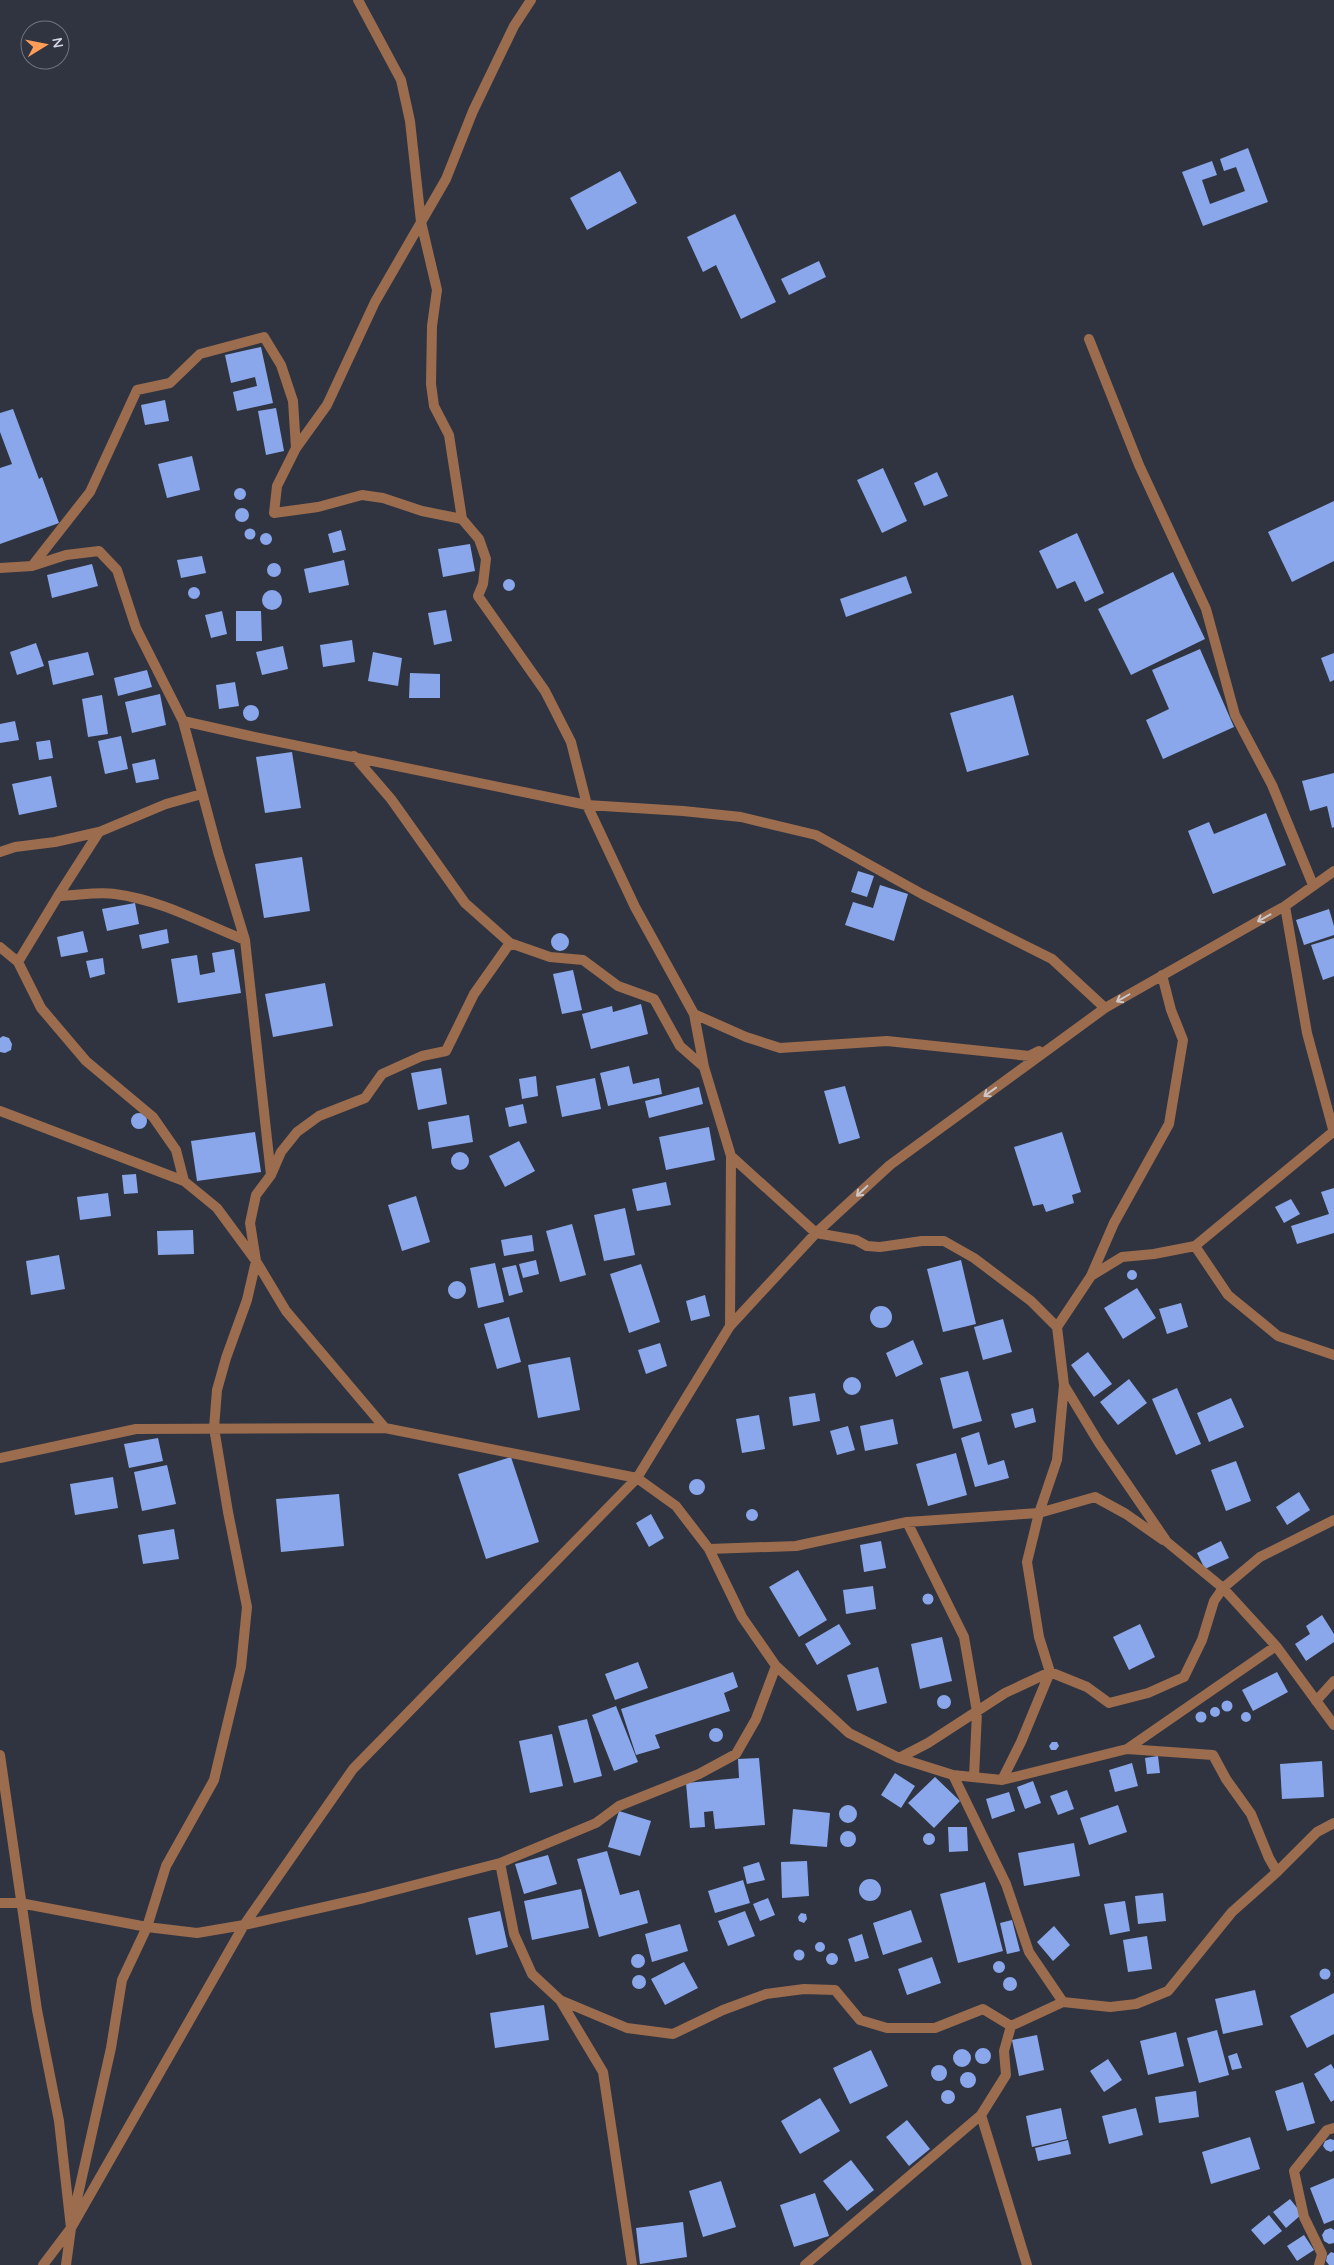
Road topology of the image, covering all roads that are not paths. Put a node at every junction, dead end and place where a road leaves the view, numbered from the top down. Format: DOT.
graph roads {
  1 [pos="358,0"];
  2 [pos="531,0"];
  3 [pos="421,222"];
  4 [pos="1089,338"];
  5 [pos="296,448"];
  6 [pos="462,519"];
  7 [pos="32,566"];
  8 [pos="0,568"];
  9 [pos="183,720"];
  10 [pos="354,756"];
  11 [pos="202,794"];
  12 [pos="587,805"];
  13 [pos="99,832"];
  14 [pos="0,852"];
  15 [pos="1334,871"];
  16 [pos="1313,885"];
  17 [pos="58,896"];
  18 [pos="1284,906"];
  19 [pos="245,940"];
  20 [pos="510,943"];
  21 [pos="0,946"];
  22 [pos="18,962"];
  23 [pos="1162,975"];
  24 [pos="1105,1008"];
  25 [pos="694,1014"];
  26 [pos="1056,1044"];
  27 [pos="704,1067"];
  28 [pos="0,1111"];
  29 [pos="1334,1132"];
  30 [pos="731,1156"];
  31 [pos="271,1175"];
  32 [pos="184,1181"];
  33 [pos="816,1233"];
  34 [pos="1196,1246"];
  35 [pos="256,1261"];
  36 [pos="1091,1276"];
  37 [pos="730,1326"];
  38 [pos="1058,1327"];
  39 [pos="1334,1356"];
  40 [pos="1064,1386"];
  41 [pos="214,1428"];
  42 [pos="385,1428"];
  43 [pos="0,1458"];
  44 [pos="637,1478"];
  45 [pos="1039,1513"];
  46 [pos="1334,1520"];
  47 [pos="907,1522"];
  48 [pos="1167,1542"];
  49 [pos="709,1549"];
  50 [pos="1223,1588"];
  51 [pos="1276,1646"];
  52 [pos="776,1666"];
  53 [pos="1050,1672"];
  54 [pos="1334,1681"];
  55 [pos="1316,1701"];
  56 [pos="978,1712"];
  57 [pos="1334,1725"];
  58 [pos="1127,1749"];
  59 [pos="0,1755"];
  60 [pos="899,1758"];
  61 [pos="953,1775"];
  62 [pos="974,1777"];
  63 [pos="1002,1780"];
  64 [pos="1334,1823"];
  65 [pos="500,1863"];
  66 [pos="1277,1872"];
  67 [pos="0,1903"];
  68 [pos="20,1903"];
  69 [pos="244,1925"];
  70 [pos="147,1927"];
  71 [pos="560,2000"];
  72 [pos="1063,2002"];
  73 [pos="1010,2026"];
  74 [pos="981,2115"];
  75 [pos="1334,2128"];
  76 [pos="71,2228"];
  77 [pos="43,2265"];
  78 [pos="66,2265"];
  79 [pos="632,2265"];
  80 [pos="805,2265"];
  81 [pos="1027,2265"];
  82 [pos="1319,2265"];
  1 -- 3 [label="street"];
  2 -- 3 [label="street"];
  3 -- 5 [label="street"];
  3 -- 6 [label="street"];
  4 -- 16 [label="street"];
  5 -- 6 [label="street"];
  5 -- 7 [label="street"];
  6 -- 12 [label="street"];
  7 -- 8 [label="street"];
  7 -- 9 [label="street"];
  9 -- 10 [label="street"];
  9 -- 11 [label="street"];
  10 -- 12 [label="street"];
  10 -- 20 [label="street"];
  11 -- 13 [label="street"];
  11 -- 19 [label="street"];
  12 -- 24 [label="street"];
  12 -- 25 [label="street"];
  13 -- 14 [label="street"];
  13 -- 17 [label="street"];
  15 -- 16 [label="street"];
  16 -- 18 [label="street"];
  17 -- 19 [label="street"];
  17 -- 22 [label="street"];
  18 -- 23 [label="street, one-way"];
  18 -- 29 [label="street"];
  19 -- 31 [label="street"];
  20 -- 27 [label="street"];
  20 -- 31 [label="street"];
  21 -- 22 [label="street"];
  22 -- 32 [label="street"];
  23 -- 24 [label="street, one-way"];
  23 -- 36 [label="street"];
  24 -- 26 [label="street"];
  25 -- 26 [label="street"];
  25 -- 27 [label="street"];
  26 -- 33 [label="street, one-way"];
  27 -- 30 [label="street"];
  28 -- 32 [label="street"];
  29 -- 34 [label="street"];
  30 -- 33 [label="street"];
  30 -- 37 [label="street"];
  31 -- 35 [label="street"];
  32 -- 35 [label="street"];
  33 -- 37 [label="street"];
  33 -- 38 [label="street"];
  34 -- 36 [label="street"];
  34 -- 39 [label="street"];
  35 -- 41 [label="street"];
  35 -- 42 [label="street"];
  36 -- 38 [label="street"];
  37 -- 44 [label="street"];
  38 -- 40 [label="street"];
  40 -- 45 [label="street"];
  40 -- 48 [label="street"];
  41 -- 42 [label="street"];
  41 -- 43 [label="street"];
  41 -- 70 [label="street"];
  42 -- 44 [label="street"];
  44 -- 49 [label="street"];
  44 -- 69 [label="street"];
  45 -- 47 [label="street"];
  45 -- 48 [label="street"];
  45 -- 53 [label="street"];
  46 -- 50 [label="street"];
  47 -- 49 [label="street"];
  47 -- 56 [label="street"];
  48 -- 50 [label="street"];
  49 -- 52 [label="street"];
  50 -- 51 [label="street"];
  50 -- 53 [label="street"];
  51 -- 55 [label="street"];
  51 -- 58 [label="street"];
  52 -- 60 [label="street"];
  52 -- 65 [label="street"];
  53 -- 56 [label="street"];
  53 -- 63 [label="street"];
  54 -- 55 [label="street"];
  55 -- 57 [label="street"];
  56 -- 60 [label="street"];
  56 -- 62 [label="street"];
  58 -- 63 [label="street"];
  58 -- 66 [label="street"];
  59 -- 68 [label="street"];
  60 -- 61 [label="street"];
  61 -- 62 [label="street"];
  61 -- 72 [label="street"];
  62 -- 63 [label="street"];
  64 -- 66 [label="street"];
  65 -- 69 [label="street"];
  65 -- 71 [label="street"];
  66 -- 72 [label="street"];
  67 -- 68 [label="street"];
  68 -- 70 [label="street"];
  68 -- 76 [label="street"];
  69 -- 70 [label="street"];
  69 -- 76 [label="street"];
  70 -- 76 [label="street"];
  71 -- 73 [label="street"];
  71 -- 79 [label="street"];
  72 -- 73 [label="street"];
  73 -- 74 [label="street"];
  74 -- 80 [label="street"];
  74 -- 81 [label="street"];
  75 -- 82 [label="street"];
  76 -- 77 [label="street"];
  76 -- 78 [label="street"];
}
